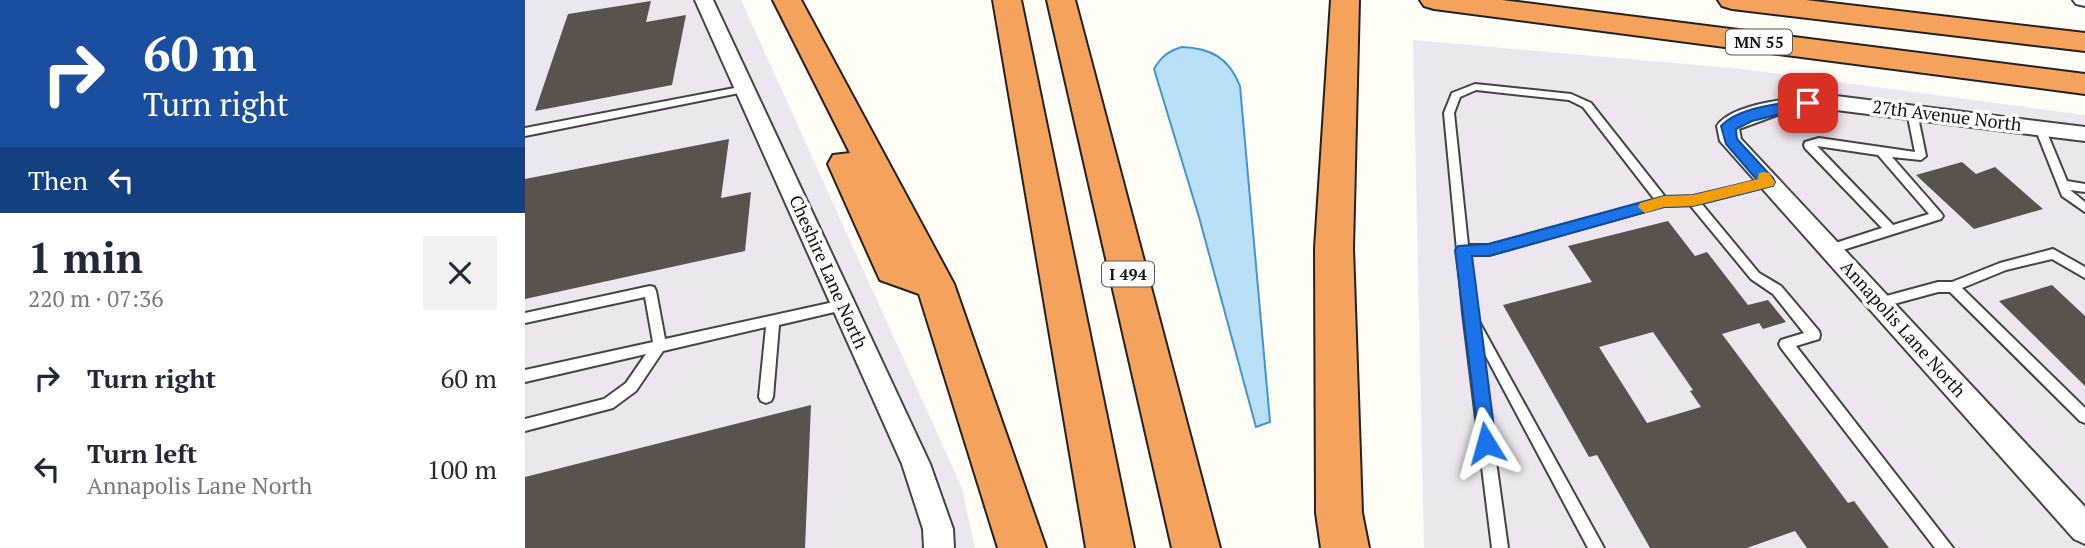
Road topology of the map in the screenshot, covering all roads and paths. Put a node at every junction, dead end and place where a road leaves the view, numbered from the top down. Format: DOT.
graph roads {
  1 [pos="704,0"];
  2 [pos="1007,0"];
  3 [pos="1061,0"];
  4 [pos="1345,0"];
  5 [pos="1434,0"];
  6 [pos="1732,0"];
  7 [pos="789,4"];
  8 [pos="2085,42"];
  9 [pos="2085,84"];
  10 [pos="745,89"];
  11 [pos="1912,112"];
  12 [pos="1728,126"];
  13 [pos="2040,128"];
  14 [pos="525,132"];
  15 [pos="2085,134"];
  16 [pos="1881,152"];
  17 [pos="1768,182"];
  18 [pos="2063,185"];
  19 [pos="2085,188"];
  20 [pos="1693,201"];
  21 [pos="1664,202"];
  22 [pos="2085,208"];
  23 [pos="1891,230"];
  24 [pos="1830,249"];
  25 [pos="1463,250"];
  26 [pos="2085,273"];
  27 [pos="1953,286"];
  28 [pos="1879,303"];
  29 [pos="843,305"];
  30 [pos="1469,313"];
  31 [pos="525,318"];
  32 [pos="773,321"];
  33 [pos="660,345"];
  34 [pos="525,376"];
  35 [pos="766,397"];
  36 [pos="2085,417"];
  37 [pos="525,425"];
  38 [pos="2085,529"];
  39 [pos="939,548"];
  40 [pos="1022,548"];
  41 [pos="1110,548"];
  42 [pos="1196,548"];
  43 [pos="1345,548"];
  44 [pos="1500,548"];
  45 [pos="1596,548"];
  46 [pos="1945,548"];
  1 -- 10 [label="street, Cheshire Lane North"];
  2 -- 41 [label="highway"];
  3 -- 42 [label="highway, I 494"];
  4 -- 43 [label="highway"];
  5 -- 9 [label="highway, MN 55"];
  6 -- 8 [label="highway, MN 55"];
  7 -- 40 [label="highway"];
  10 -- 14 [label="lane"];
  10 -- 29 [label="street, Cheshire Lane North"];
  11 -- 12 [label="street, 27th Avenue North"];
  11 -- 13 [label="street, 27th Avenue North"];
  11 -- 16 [label="lane"];
  12 -- 17 [label="street, Annapolis Lane North"];
  13 -- 15 [label="street, 27th Avenue North"];
  13 -- 18 [label="lane"];
  16 -- 23 [label="lane"];
  16 -- 23 [label="lane"];
  17 -- 20 [label="lane"];
  17 -- 24 [label="street, Annapolis Lane North"];
  18 -- 19 [label="lane"];
  18 -- 22 [label="lane"];
  20 -- 21 [label="lane"];
  20 -- 46 [label="lane"];
  21 -- 25 [label="lane"];
  21 -- 25 [label="lane"];
  23 -- 24 [label="lane"];
  24 -- 28 [label="street, Annapolis Lane North"];
  25 -- 30 [label="lane"];
  26 -- 27 [label="lane"];
  27 -- 28 [label="lane"];
  27 -- 36 [label="lane"];
  28 -- 38 [label="street, Annapolis Lane North"];
  29 -- 32 [label="lane"];
  29 -- 39 [label="street, Cheshire Lane North"];
  30 -- 44 [label="lane"];
  30 -- 45 [label="lane"];
  31 -- 33 [label="lane"];
  32 -- 33 [label="lane"];
  32 -- 35 [label="lane"];
  33 -- 34 [label="lane"];
  33 -- 37 [label="lane"];
}
